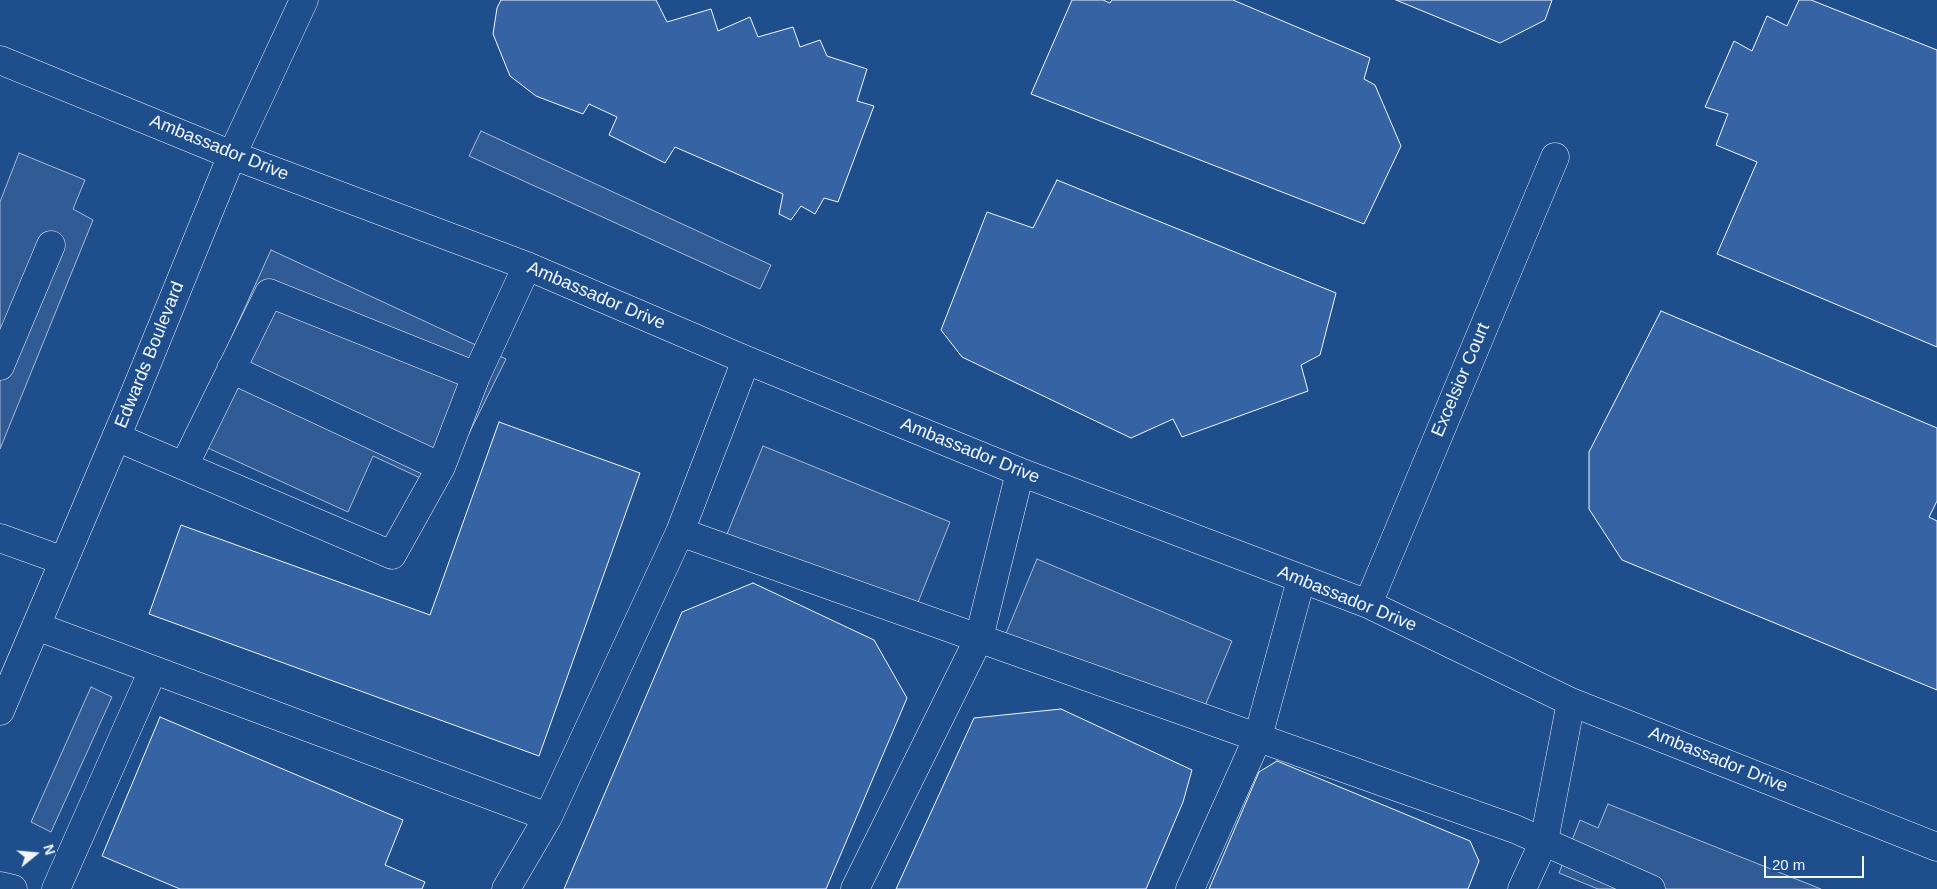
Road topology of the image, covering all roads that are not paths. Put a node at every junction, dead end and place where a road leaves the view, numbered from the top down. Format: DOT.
graph roads {
  1 [pos="304,0"];
  2 [pos="0,60"];
  3 [pos="232,155"];
  4 [pos="1554,157"];
  5 [pos="51,245"];
  6 [pos="528,266"];
  7 [pos="746,360"];
  8 [pos="0,366"];
  9 [pos="231,369"];
  10 [pos="476,376"];
  11 [pos="116,437"];
  12 [pos="184,466"];
  13 [pos="441,467"];
  14 [pos="1020,472"];
  15 [pos="680,532"];
  16 [pos="0,538"];
  17 [pos="64,561"];
  18 [pos="1301,580"];
  19 [pos="1368,604"];
  20 [pos="36,626"];
  21 [pos="979,638"];
  22 [pos="152,670"];
  23 [pos="1571,702"];
  24 [pos="0,711"];
  25 [pos="1258,737"];
  26 [pos="548,817"];
  27 [pos="1544,841"];
  28 [pos="1937,847"];
  29 [pos="0,886"];
  30 [pos="13,889"];
  31 [pos="56,889"];
  32 [pos="506,889"];
  33 [pos="855,889"];
  34 [pos="1190,889"];
  35 [pos="1522,889"];
  36 [pos="1651,889"];
  1 -- 3 [label="street, Edwards Boulevard"];
  2 -- 3 [label="street, Ambassador Drive"];
  3 -- 6 [label="street, Ambassador Drive"];
  3 -- 11 [label="street, Edwards Boulevard"];
  4 -- 19 [label="street, Excelsior Court"];
  5 -- 8 [label="street"];
  6 -- 7 [label="street, Ambassador Drive"];
  6 -- 10 [label="street"];
  7 -- 14 [label="street, Ambassador Drive"];
  7 -- 15 [label="street"];
  9 -- 10 [label="street"];
  9 -- 12 [label="street"];
  9 -- 13 [label="street"];
  10 -- 13 [label="street"];
  11 -- 12 [label="street"];
  11 -- 17 [label="street, Edwards Boulevard"];
  12 -- 13 [label="street"];
  14 -- 18 [label="street, Ambassador Drive"];
  14 -- 21 [label="street"];
  15 -- 21 [label="street"];
  15 -- 26 [label="street"];
  16 -- 17 [label="street"];
  17 -- 20 [label="street, Edwards Boulevard"];
  18 -- 19 [label="street, Ambassador Drive"];
  18 -- 25 [label="street"];
  19 -- 23 [label="street, Ambassador Drive"];
  20 -- 22 [label="street"];
  20 -- 24 [label="street, Edwards Boulevard"];
  21 -- 25 [label="street"];
  21 -- 33 [label="street"];
  22 -- 26 [label="street"];
  22 -- 31 [label="street"];
  23 -- 27 [label="street"];
  23 -- 28 [label="street, Ambassador Drive"];
  25 -- 27 [label="street"];
  25 -- 34 [label="street"];
  26 -- 32 [label="street"];
  27 -- 35 [label="street"];
  27 -- 36 [label="street"];
  29 -- 30 [label="street"];
}
